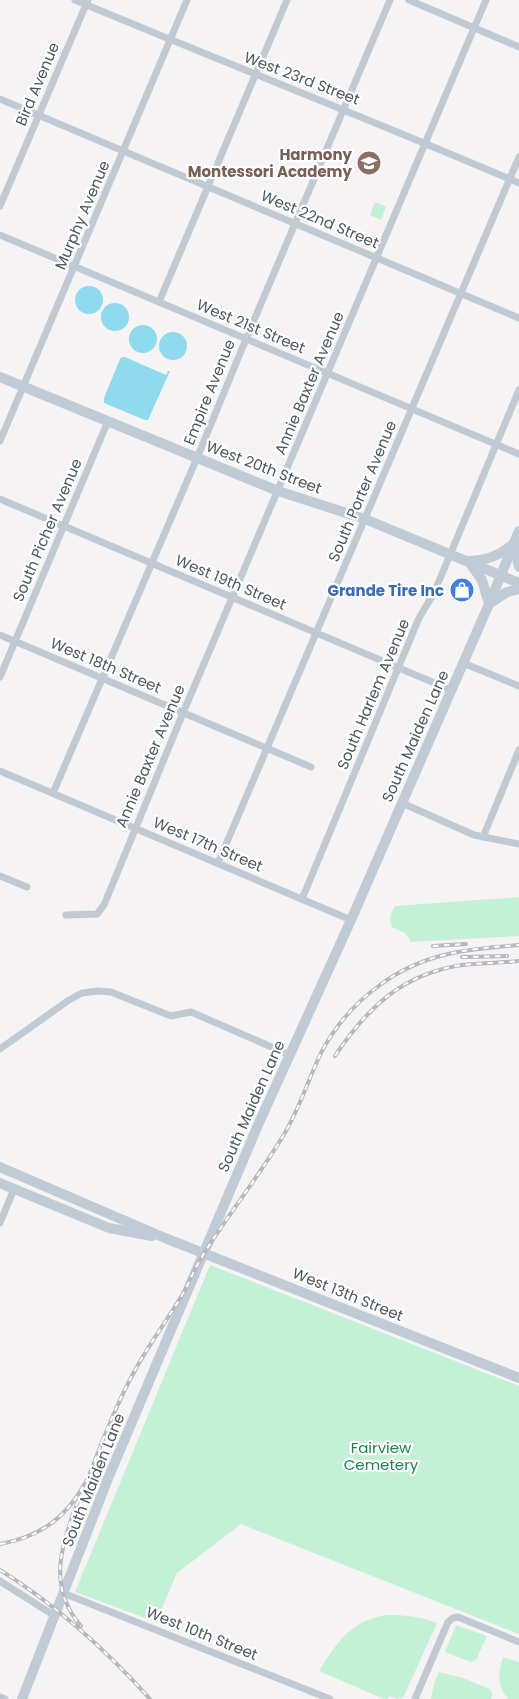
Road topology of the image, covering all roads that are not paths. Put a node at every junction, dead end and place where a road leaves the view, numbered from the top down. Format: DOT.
graph roads {
  1 [pos="75,0"];
  2 [pos="188,0"];
  3 [pos="287,0"];
  4 [pos="390,0"];
  5 [pos="409,0"];
  6 [pos="486,0"];
  7 [pos="87,2"];
  8 [pos="475,28"];
  9 [pos="171,40"];
  10 [pos="519,47"];
  11 [pos="256,75"];
  12 [pos="0,98"];
  13 [pos="344,109"];
  14 [pos="39,115"];
  15 [pos="426,144"];
  16 [pos="124,151"];
  17 [pos="519,157"];
  18 [pos="510,179"];
  19 [pos="519,183"];
  20 [pos="208,187"];
  21 [pos="0,206"];
  22 [pos="295,224"];
  23 [pos="0,235"];
  24 [pos="377,258"];
  25 [pos="75,267"];
  26 [pos="461,294"];
  27 [pos="159,302"];
  28 [pos="519,318"];
  29 [pos="246,339"];
  30 [pos="328,373"];
  31 [pos="0,377"];
  32 [pos="23,386"];
  33 [pos="519,390"];
  34 [pos="412,409"];
  35 [pos="108,421"];
  36 [pos="0,441"];
  37 [pos="496,444"];
  38 [pos="519,454"];
  39 [pos="197,458"];
  40 [pos="278,491"];
  41 [pos="0,499"];
  42 [pos="365,519"];
  43 [pos="64,526"];
  44 [pos="519,531"];
  45 [pos="514,543"];
  46 [pos="450,553"];
  47 [pos="469,561"];
  48 [pos="151,563"];
  49 [pos="519,567"];
  50 [pos="500,575"];
  51 [pos="519,582"];
  52 [pos="519,589"];
  53 [pos="232,598"];
  54 [pos="489,604"];
  55 [pos="316,633"];
  56 [pos="0,635"];
  57 [pos="15,641"];
  58 [pos="463,663"];
  59 [pos="399,668"];
  60 [pos="0,677"];
  61 [pos="102,678"];
  62 [pos="519,686"];
  63 [pos="451,690"];
  64 [pos="183,713"];
  65 [pos="267,748"];
  66 [pos="519,750"];
  67 [pos="311,767"];
  68 [pos="0,771"];
  69 [pos="53,793"];
  70 [pos="402,803"];
  71 [pos="135,828"];
  72 [pos="483,837"];
  73 [pos="519,844"];
  74 [pos="218,863"];
  75 [pos="0,876"];
  76 [pos="26,888"];
  77 [pos="302,899"];
  78 [pos="66,915"];
  79 [pos="351,920"];
  80 [pos="0,1049"];
  81 [pos="290,1055"];
  82 [pos="4,1168"];
  83 [pos="29,1179"];
  84 [pos="1,1184"];
  85 [pos="18,1191"];
  86 [pos="0,1223"];
  87 [pos="165,1238"];
  88 [pos="205,1253"];
  89 [pos="519,1378"];
  90 [pos="0,1581"];
  91 [pos="63,1593"];
  92 [pos="55,1616"];
  93 [pos="519,1642"];
  94 [pos="0,1697"];
  95 [pos="5,1699"];
  96 [pos="22,1699"];
  97 [pos="330,1699"];
  98 [pos="415,1699"];
  1 -- 7 [label="street, West 23rd Street"];
  2 -- 9 [label="street, Murphy Avenue"];
  3 -- 11 [label="street"];
  4 -- 13 [label="street, Empire Avenue"];
  5 -- 8 [label="street"];
  6 -- 8 [label="street, Annie Baxter Avenue"];
  7 -- 9 [label="street, West 23rd Street"];
  7 -- 14 [label="street, Bird Avenue"];
  8 -- 10 [label="street"];
  8 -- 15 [label="street, Annie Baxter Avenue"];
  9 -- 11 [label="street, West 23rd Street"];
  9 -- 16 [label="street, Murphy Avenue"];
  11 -- 13 [label="street, West 23rd Street"];
  11 -- 20 [label="street"];
  12 -- 14 [label="street, West 22nd Street"];
  13 -- 15 [label="street, West 23rd Street"];
  13 -- 22 [label="street, Empire Avenue"];
  14 -- 16 [label="street, West 22nd Street"];
  14 -- 21 [label="street, Bird Avenue"];
  15 -- 18 [label="street, West 23rd Street"];
  15 -- 24 [label="street, Annie Baxter Avenue"];
  16 -- 20 [label="street, West 22nd Street"];
  16 -- 25 [label="street, Murphy Avenue"];
  17 -- 18 [label="street, South Porter Avenue"];
  18 -- 19 [label="street, West 23rd Street"];
  18 -- 26 [label="street, South Porter Avenue"];
  20 -- 22 [label="street, West 22nd Street"];
  20 -- 27 [label="street"];
  22 -- 24 [label="street, West 22nd Street"];
  22 -- 29 [label="street, Empire Avenue"];
  23 -- 25 [label="street, West 21st Street"];
  24 -- 26 [label="street, West 22nd Street"];
  24 -- 30 [label="street, Annie Baxter Avenue"];
  25 -- 27 [label="street, West 21st Street"];
  25 -- 32 [label="street, Murphy Avenue"];
  26 -- 28 [label="street, West 22nd Street"];
  26 -- 34 [label="street, South Porter Avenue"];
  27 -- 29 [label="street, West 21st Street"];
  29 -- 30 [label="street, West 21st Street"];
  29 -- 39 [label="street, Empire Avenue"];
  30 -- 34 [label="street, West 21st Street"];
  30 -- 40 [label="street, Annie Baxter Avenue"];
  31 -- 32 [label="main road, West 20th Street"];
  32 -- 35 [label="main road, West 20th Street"];
  32 -- 36 [label="street, Murphy Avenue"];
  33 -- 37 [label="street, South Harlem Avenue"];
  34 -- 37 [label="street, West 21st Street"];
  34 -- 42 [label="street, South Porter Avenue"];
  35 -- 39 [label="main road, West 20th Street"];
  35 -- 43 [label="street, South Picher Avenue"];
  37 -- 38 [label="street, West 21st Street"];
  37 -- 46 [label="street, South Harlem Avenue"];
  39 -- 40 [label="main road, West 20th Street"];
  39 -- 48 [label="street, Empire Avenue"];
  40 -- 42 [label="main road, West 20th Street"];
  40 -- 53 [label="street, Annie Baxter Avenue"];
  41 -- 43 [label="street, West 19th Street"];
  42 -- 46 [label="main road, West 20th Street"];
  42 -- 55 [label="street, South Porter Avenue"];
  43 -- 48 [label="street, West 19th Street"];
  43 -- 57 [label="street, South Picher Avenue"];
  44 -- 45 [label="main road, South Maiden Lane"];
  45 -- 47 [label="main road"];
  45 -- 49 [label="main road"];
  45 -- 50 [label="main road, South Maiden Lane"];
  46 -- 47 [label="main road, West 20th Street"];
  46 -- 59 [label="street, South Harlem Avenue"];
  47 -- 50 [label="main road, West 20th Street"];
  47 -- 54 [label="main road"];
  48 -- 53 [label="street, West 19th Street"];
  48 -- 61 [label="street, Empire Avenue"];
  50 -- 51 [label="main road, West 20th Street"];
  50 -- 54 [label="main road, South Maiden Lane"];
  52 -- 54 [label="main road"];
  53 -- 55 [label="street, West 19th Street"];
  53 -- 64 [label="street, Annie Baxter Avenue"];
  54 -- 58 [label="main road, South Maiden Lane"];
  55 -- 59 [label="street, West 19th Street"];
  55 -- 65 [label="street, South Porter Avenue"];
  56 -- 57 [label="street, West 18th Street"];
  57 -- 60 [label="street, South Picher Avenue"];
  57 -- 61 [label="street, West 18th Street"];
  58 -- 62 [label="street"];
  58 -- 63 [label="main road, South Maiden Lane"];
  59 -- 63 [label="street, West 19th Street"];
  59 -- 77 [label="street, South Harlem Avenue"];
  61 -- 64 [label="street, West 18th Street"];
  61 -- 69 [label="street, Empire Avenue"];
  63 -- 70 [label="main road, South Maiden Lane"];
  64 -- 65 [label="street, West 18th Street"];
  64 -- 71 [label="street, Annie Baxter Avenue"];
  65 -- 67 [label="street, West 18th Street"];
  65 -- 74 [label="street, South Porter Avenue"];
  66 -- 72 [label="street"];
  68 -- 69 [label="street, West 17th Street"];
  69 -- 71 [label="street, West 17th Street"];
  70 -- 72 [label="street"];
  70 -- 79 [label="main road, South Maiden Lane"];
  71 -- 74 [label="street, West 17th Street"];
  71 -- 78 [label="street, Annie Baxter Avenue"];
  72 -- 73 [label="street"];
  74 -- 77 [label="street, West 17th Street"];
  75 -- 76 [label="street"];
  77 -- 79 [label="street, West 17th Street"];
  79 -- 81 [label="main road, South Maiden Lane"];
  80 -- 81 [label="street"];
  81 -- 88 [label="main road, South Maiden Lane"];
  82 -- 83 [label="main road, West 13th Street"];
  82 -- 84 [label="main road"];
  83 -- 85 [label="main road"];
  83 -- 87 [label="main road, West 13th Street"];
  84 -- 85 [label="main road, West 13th Street"];
  85 -- 86 [label="street"];
  85 -- 87 [label="main road, West 13th Street"];
  87 -- 88 [label="main road, West 13th Street"];
  88 -- 89 [label="main road, West 13th Street"];
  88 -- 91 [label="main road, South Maiden Lane"];
  90 -- 92 [label="street"];
  91 -- 92 [label="main road, South Maiden Lane"];
  91 -- 97 [label="street, West 10th Street"];
  92 -- 96 [label="main road, South Maiden Lane"];
  93 -- 98 [label="street"];
  94 -- 95 [label="street"];
}
